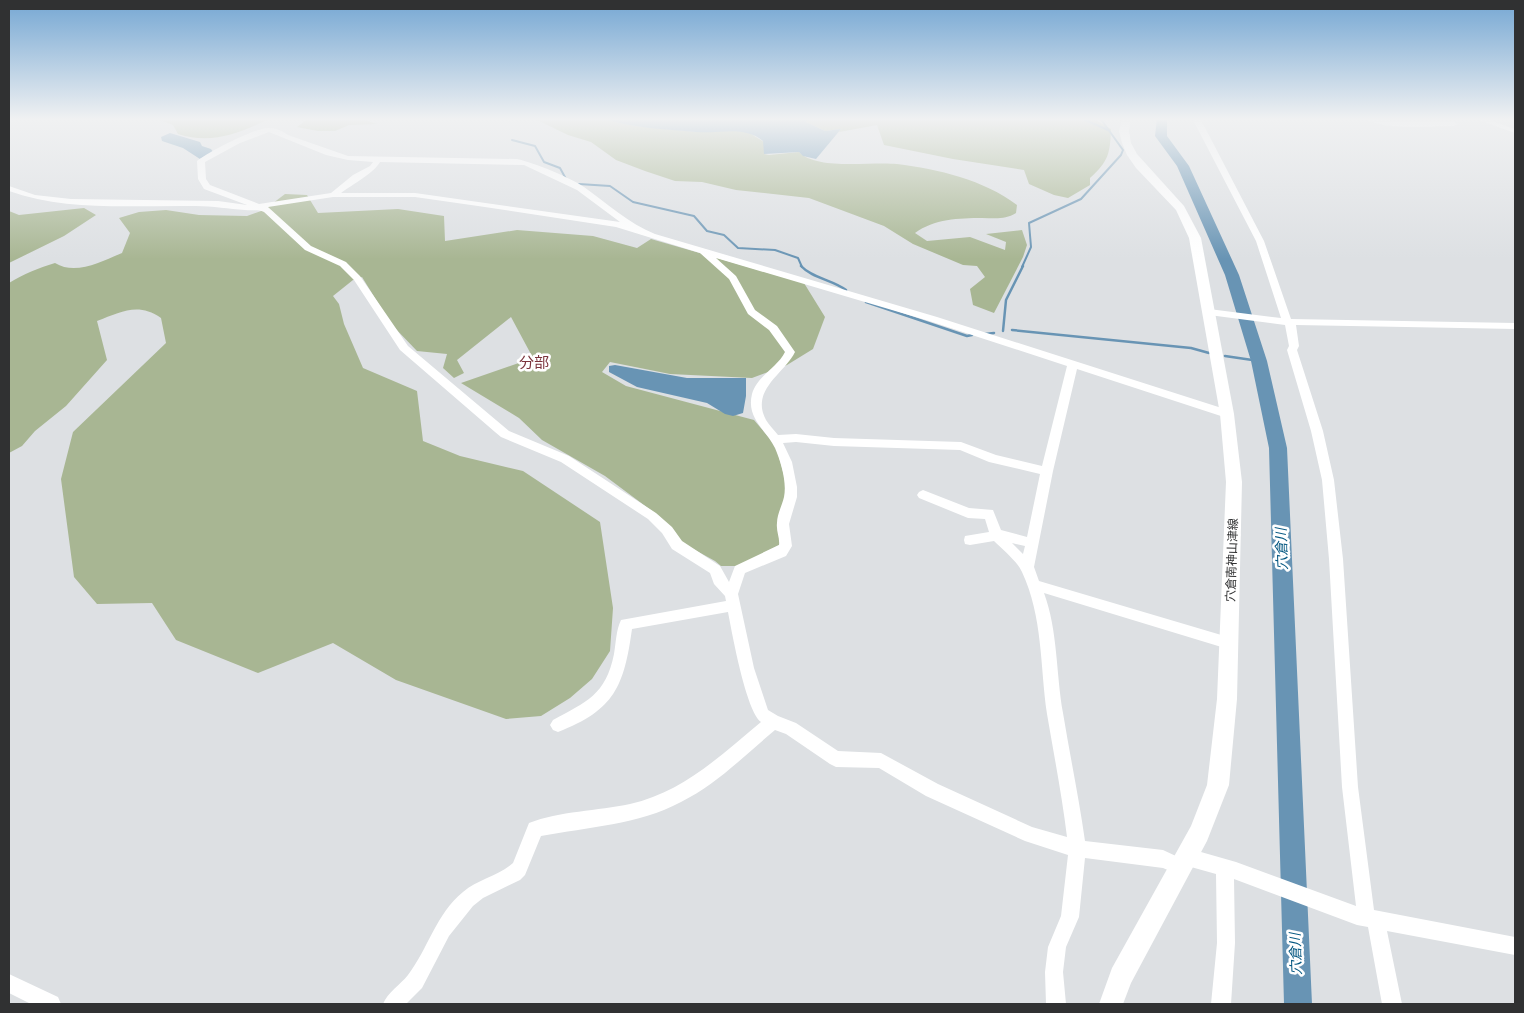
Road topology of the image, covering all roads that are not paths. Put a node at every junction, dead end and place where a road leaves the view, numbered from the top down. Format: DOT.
graph roads {
  1 [pos="201,165"];
  2 [pos="375,165"];
  3 [pos="531,165"];
  4 [pos="1142,165"];
  5 [pos="1220,165"];
  6 [pos="9,188"];
  7 [pos="333,195"];
  8 [pos="259,206"];
  9 [pos="633,228"];
  10 [pos="699,248"];
  11 [pos="1212,312"];
  12 [pos="1287,322"];
  13 [pos="1515,326"];
  14 [pos="1072,364"];
  15 [pos="1227,414"];
  16 [pos="775,440"];
  17 [pos="1047,471"];
  18 [pos="923,494"];
  19 [pos="996,535"];
  20 [pos="970,540"];
  21 [pos="1032,543"];
  22 [pos="1027,567"];
  23 [pos="1035,586"];
  24 [pos="732,600"];
  25 [pos="1228,644"];
  26 [pos="774,722"];
  27 [pos="558,725"];
  28 [pos="1077,849"];
  29 [pos="1184,862"];
  30 [pos="1230,869"];
  31 [pos="1367,918"];
  32 [pos="1515,946"];
  33 [pos="9,983"];
  34 [pos="51,1004"];
  35 [pos="393,1004"];
  36 [pos="1056,1004"];
  37 [pos="1111,1004"];
  38 [pos="1221,1004"];
  39 [pos="1392,1004"];
  1 -- 8 [label="street"];
  2 -- 7 [label="street"];
  3 -- 9 [label="street"];
  4 -- 11 [label="main road, 穴倉南神山津線"];
  5 -- 12 [label="street"];
  6 -- 8 [label="street"];
  7 -- 8 [label="street"];
  7 -- 9 [label="street"];
  8 -- 24 [label="street"];
  9 -- 10 [label="street"];
  10 -- 14 [label="street"];
  10 -- 16 [label="street"];
  11 -- 12 [label="street"];
  11 -- 15 [label="main road, 穴倉南神山津線"];
  12 -- 13 [label="street"];
  12 -- 31 [label="street"];
  14 -- 15 [label="street"];
  14 -- 17 [label="street"];
  15 -- 25 [label="main road, 穴倉南神山津線"];
  16 -- 17 [label="street"];
  16 -- 24 [label="street"];
  17 -- 21 [label="street"];
  18 -- 19 [label="street"];
  19 -- 20 [label="street"];
  19 -- 21 [label="street"];
  19 -- 22 [label="street"];
  21 -- 22 [label="street"];
  22 -- 23 [label="street"];
  23 -- 25 [label="street"];
  23 -- 28 [label="street"];
  24 -- 26 [label="street"];
  24 -- 27 [label="street"];
  25 -- 29 [label="main road, 穴倉南神山津線"];
  26 -- 28 [label="street"];
  26 -- 35 [label="street"];
  28 -- 29 [label="street"];
  28 -- 36 [label="street"];
  29 -- 30 [label="street"];
  29 -- 37 [label="main road, 穴倉南神山津線"];
  30 -- 31 [label="street"];
  30 -- 38 [label="street"];
  31 -- 32 [label="street"];
  31 -- 39 [label="street"];
  33 -- 34 [label="street"];
}
